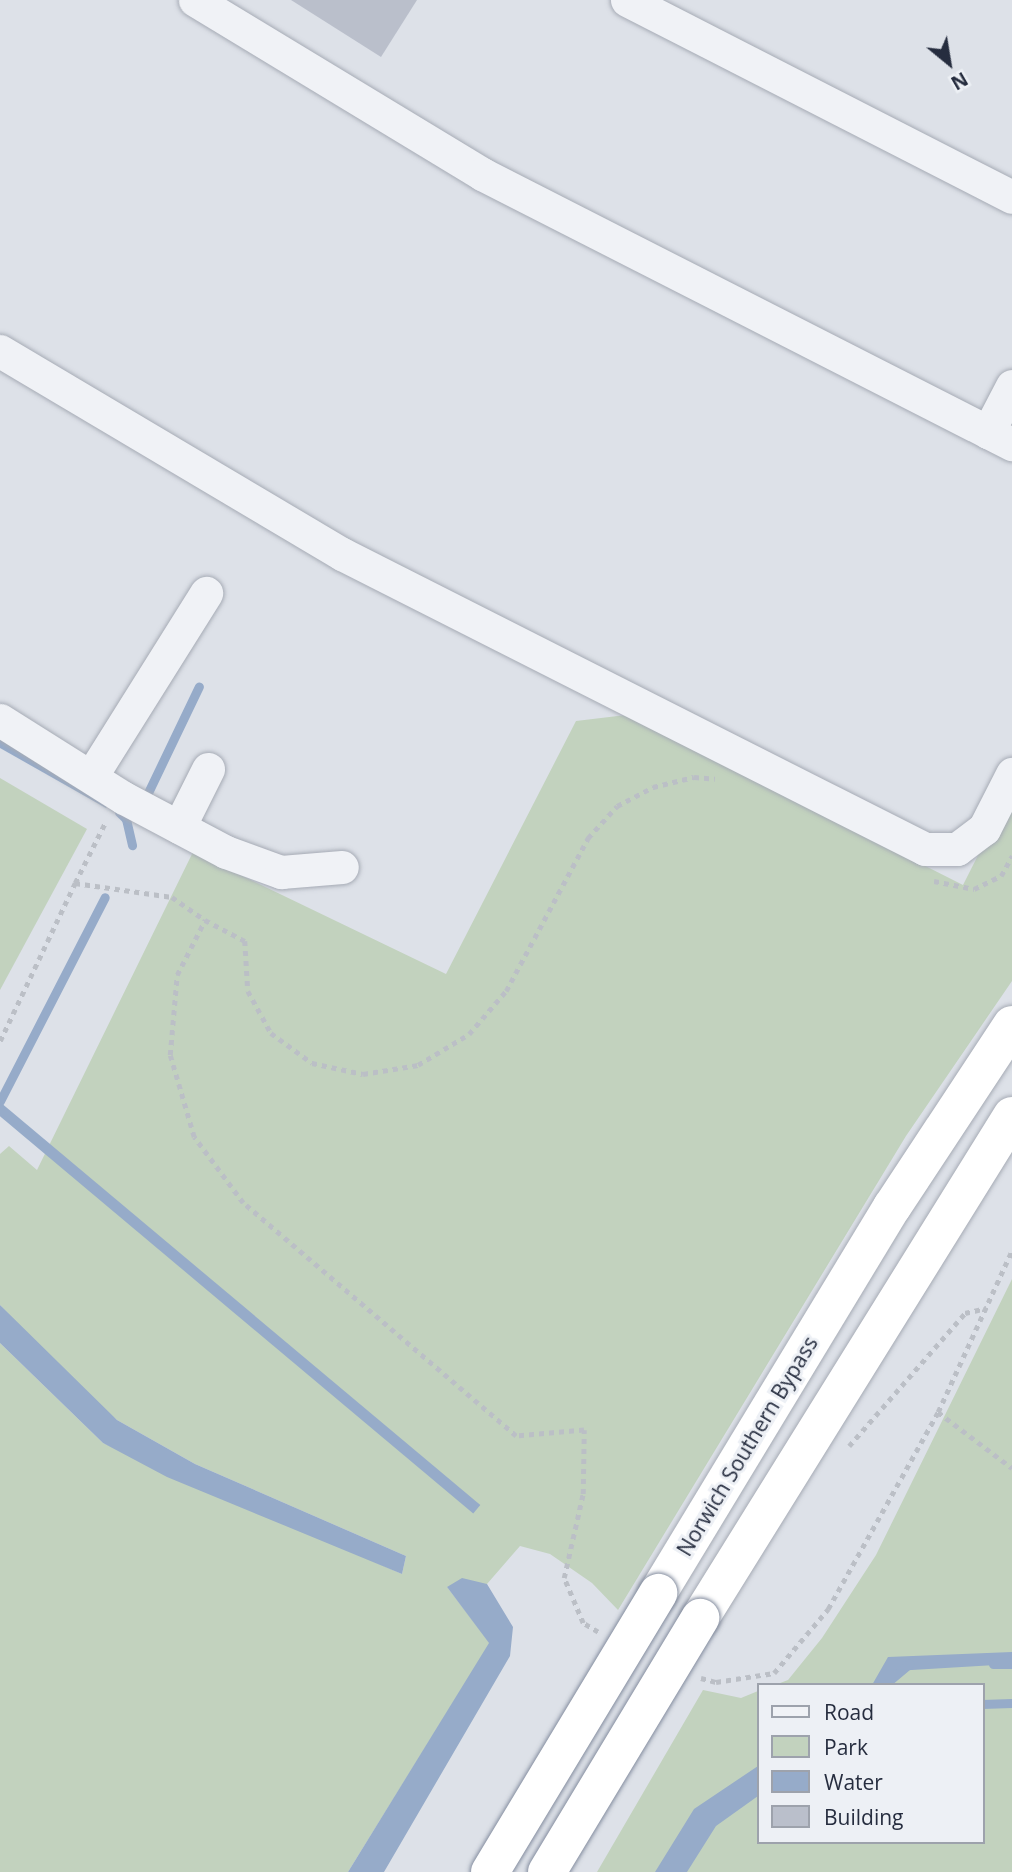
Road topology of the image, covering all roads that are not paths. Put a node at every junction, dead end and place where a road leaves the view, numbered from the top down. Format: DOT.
graph roads {
  1 [pos="195,0"];
  2 [pos="627,0"];
  3 [pos="1012,197"];
  4 [pos="0,351"];
  5 [pos="1012,386"];
  6 [pos="1000,438"];
  7 [pos="206,593"];
  8 [pos="0,720"];
  9 [pos="208,769"];
  10 [pos="1012,774"];
  11 [pos="92,775"];
  12 [pos="179,827"];
  13 [pos="342,867"];
  14 [pos="1012,1025"];
  15 [pos="1012,1116"];
  16 [pos="490,1872"];
  17 [pos="547,1872"];
  1 -- 6 [label="lane"];
  2 -- 3 [label="lane"];
  4 -- 10 [label="lane"];
  5 -- 6 [label="lane"];
  7 -- 11 [label="lane"];
  8 -- 11 [label="lane"];
  9 -- 12 [label="lane"];
  11 -- 12 [label="lane"];
  12 -- 13 [label="lane"];
  14 -- 16 [label="highway, Norwich Southern Bypass, bridge"];
  15 -- 17 [label="highway, bridge"];
}
